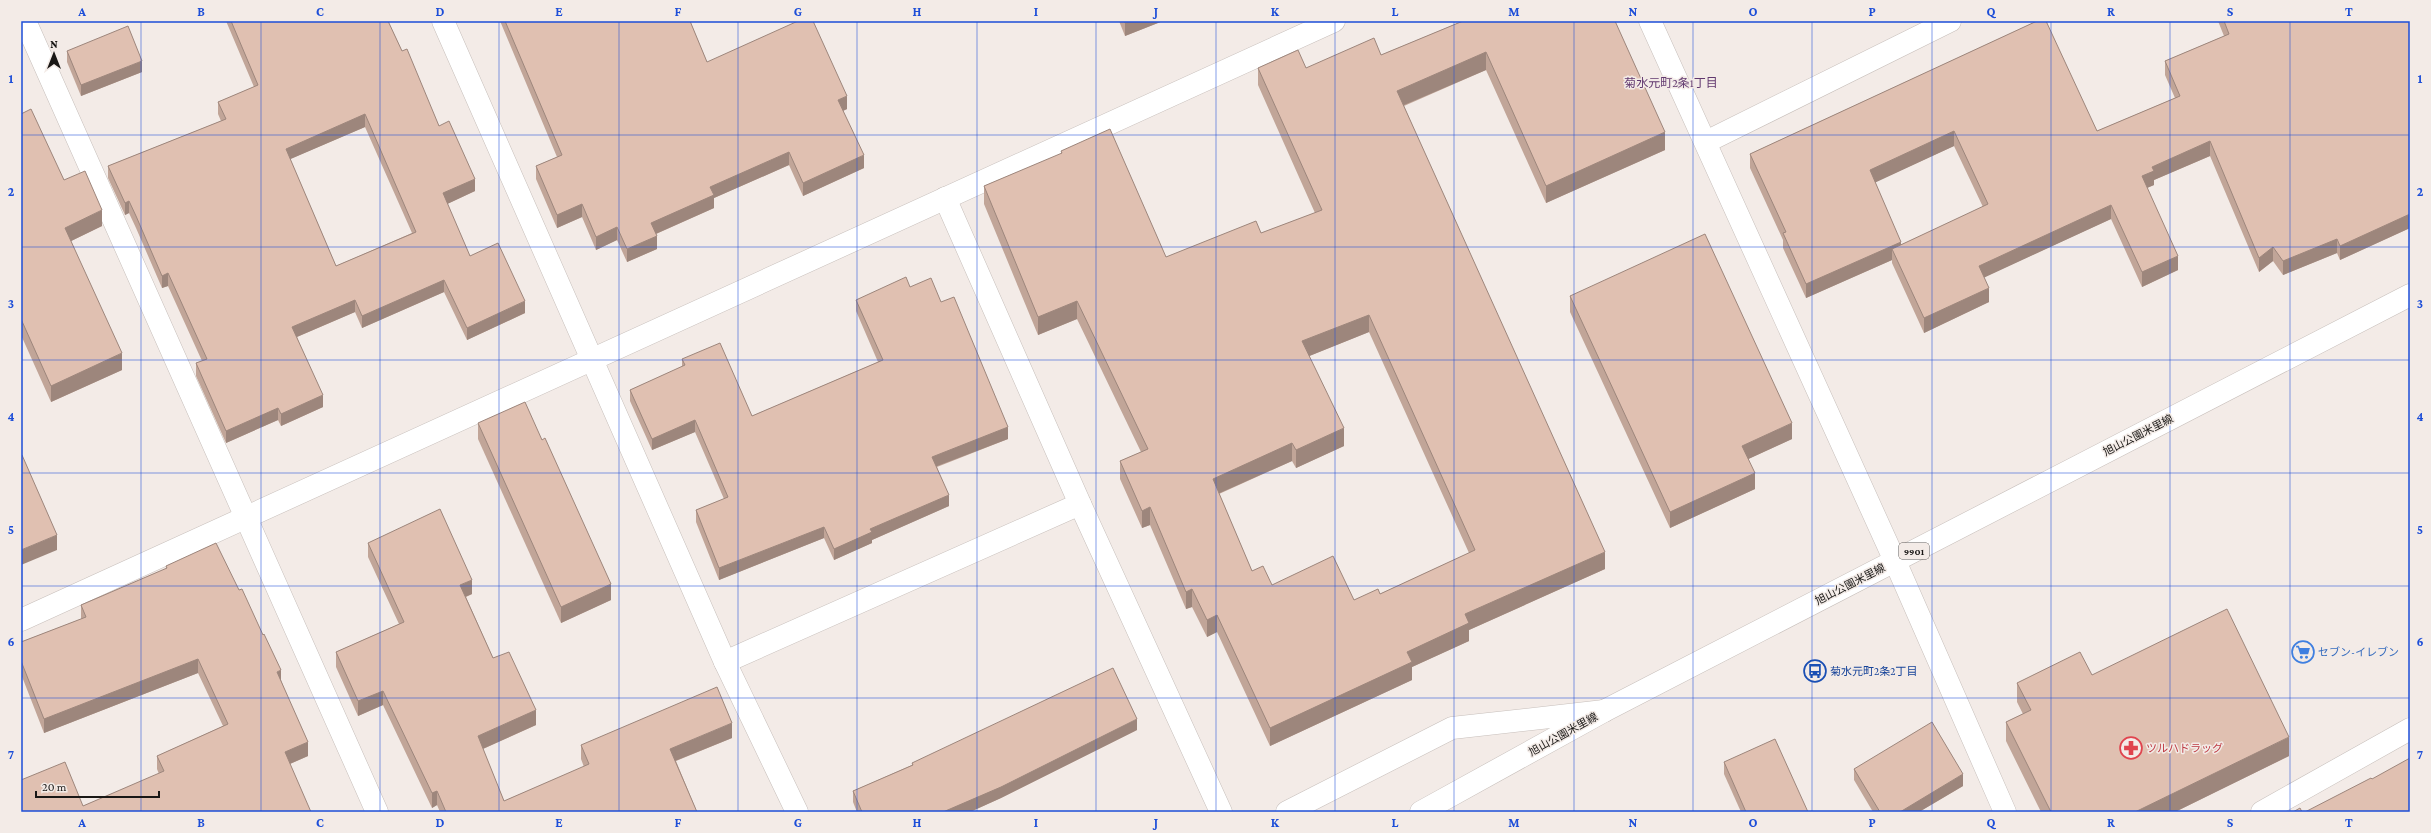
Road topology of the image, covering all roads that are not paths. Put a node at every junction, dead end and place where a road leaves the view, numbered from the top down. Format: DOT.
graph roads {
  1 [pos="24,21"];
  2 [pos="443,21"];
  3 [pos="1334,21"];
  4 [pos="1650,21"];
  5 [pos="1950,21"];
  6 [pos="1706,142"];
  7 [pos="945,198"];
  8 [pos="2410,295"];
  9 [pos="592,359"];
  10 [pos="1080,504"];
  11 [pos="245,518"];
  12 [pos="1895,561"];
  13 [pos="21,620"];
  14 [pos="725,662"];
  15 [pos="1604,711"];
  16 [pos="2410,729"];
  17 [pos="1425,811"];
  18 [pos="377,812"];
  19 [pos="797,812"];
  20 [pos="1221,812"];
  21 [pos="1287,812"];
  22 [pos="2005,812"];
  23 [pos="2262,812"];
  1 -- 11 [label="street"];
  2 -- 9 [label="street"];
  3 -- 7 [label="street"];
  4 -- 6 [label="street"];
  5 -- 6 [label="street"];
  6 -- 12 [label="street"];
  7 -- 9 [label="street"];
  7 -- 10 [label="street"];
  8 -- 12 [label="street, 旭山公園米里線 / 9901"];
  9 -- 11 [label="street"];
  9 -- 14 [label="street"];
  10 -- 14 [label="street"];
  10 -- 20 [label="street"];
  11 -- 13 [label="street"];
  11 -- 18 [label="street"];
  12 -- 15 [label="street, 旭山公園米里線 / 9901"];
  12 -- 22 [label="street"];
  14 -- 19 [label="street"];
  15 -- 17 [label="street, 旭山公園米里線 / 9901"];
  15 -- 21 [label="street"];
  16 -- 23 [label="street"];
}
